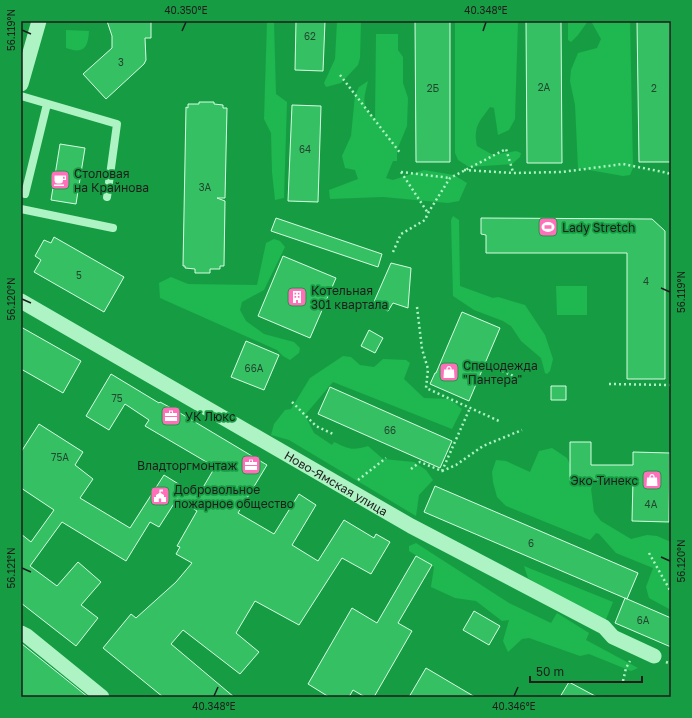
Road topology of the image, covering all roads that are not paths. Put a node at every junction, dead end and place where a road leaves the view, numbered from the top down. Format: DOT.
graph roads {
  1 [pos="39,21"];
  2 [pos="21,84"];
  3 [pos="21,96"];
  4 [pos="47,104"];
  5 [pos="25,194"];
  6 [pos="107,197"];
  7 [pos="21,209"];
  8 [pos="113,228"];
  9 [pos="21,300"];
  10 [pos="21,633"];
  11 [pos="654,656"];
  12 [pos="102,697"];
  1 -- 2 [label="street"];
  3 -- 4 [label="lane"];
  4 -- 5 [label="lane"];
  4 -- 6 [label="lane"];
  7 -- 8 [label="lane"];
  9 -- 11 [label="street, Ново-Ямская улица"];
  10 -- 12 [label="street"];
}
